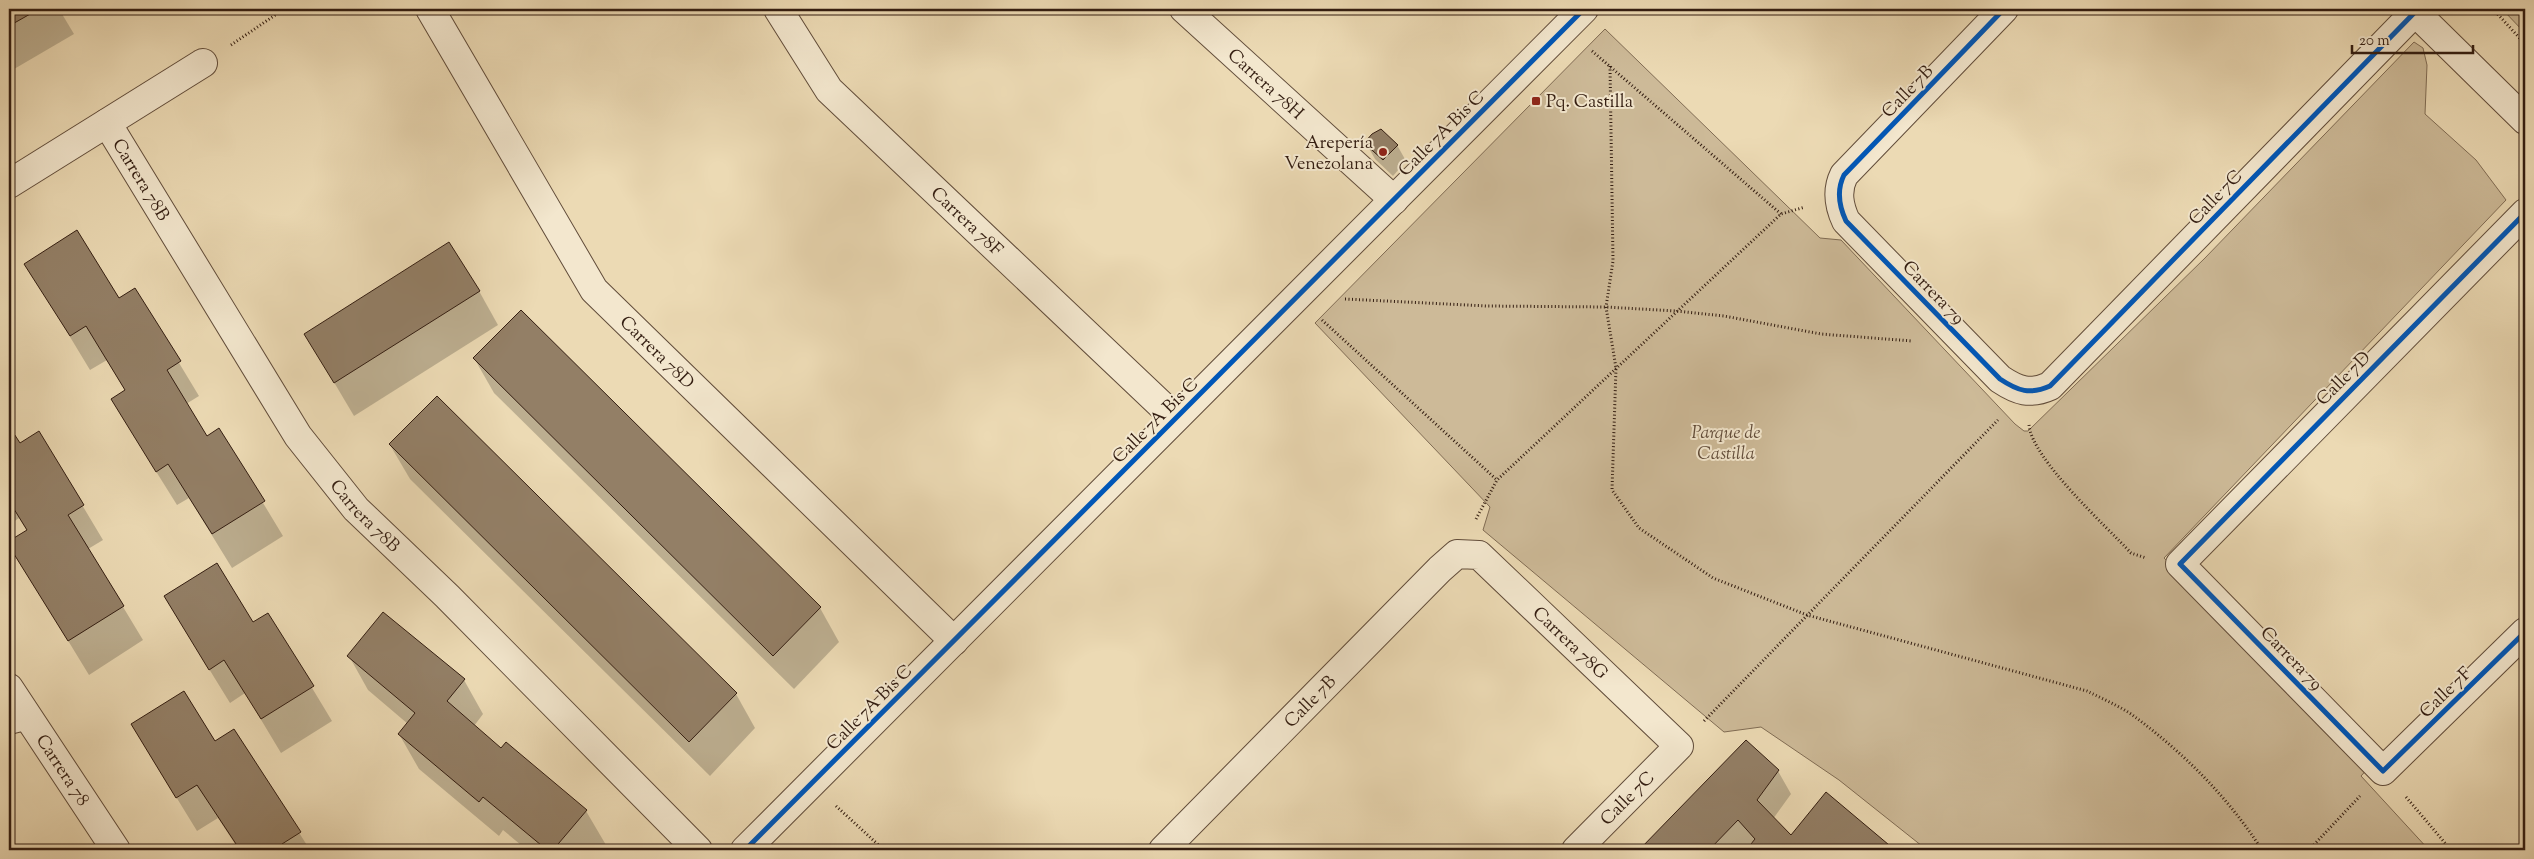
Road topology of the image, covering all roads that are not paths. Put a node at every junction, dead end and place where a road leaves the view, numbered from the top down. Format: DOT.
graph roads {
  1 [pos="430,9"];
  2 [pos="778,9"];
  3 [pos="1184,9"];
  4 [pos="1584,9"];
  5 [pos="2004,9"];
  6 [pos="2417,10"];
  7 [pos="203,63"];
  8 [pos="2525,120"];
  9 [pos="107,123"];
  10 [pos="9,184"];
  11 [pos="1839,197"];
  12 [pos="1394,200"];
  13 [pos="2525,213"];
  14 [pos="2025,392"];
  15 [pos="1175,418"];
  16 [pos="1457,554"];
  17 [pos="2180,564"];
  18 [pos="2525,632"];
  19 [pos="954,641"];
  20 [pos="9,688"];
  21 [pos="19,722"];
  22 [pos="1679,746"];
  23 [pos="2383,771"];
  24 [pos="116,850"];
  25 [pos="698,850"];
  26 [pos="745,850"];
  27 [pos="1163,850"];
  28 [pos="1576,850"];
  1 -- 19 [label="street, Carrera 78D"];
  2 -- 15 [label="street, Carrera 78F"];
  3 -- 12 [label="street, Carrera 78H"];
  4 -- 12 [label="street, Calle 7A Bis C"];
  5 -- 11 [label="street, Calle 7B"];
  6 -- 8 [label="street"];
  6 -- 14 [label="street, Calle 7C"];
  7 -- 9 [label="street"];
  9 -- 10 [label="street"];
  9 -- 25 [label="street, Carrera 78B"];
  11 -- 14 [label="street, Carrera 79"];
  12 -- 15 [label="street, Calle 7A Bis C"];
  13 -- 17 [label="street, Calle 7D"];
  15 -- 19 [label="street, Calle 7A Bis C"];
  16 -- 22 [label="street, Carrera 78G"];
  16 -- 27 [label="street, Calle 7B"];
  17 -- 23 [label="street, Carrera 79"];
  18 -- 23 [label="street, Calle 7F"];
  19 -- 26 [label="street, Calle 7A Bis C"];
  20 -- 21 [label="street, Carrera 78"];
  21 -- 24 [label="street, Carrera 78"];
  22 -- 28 [label="street, Calle 7C"];
}
